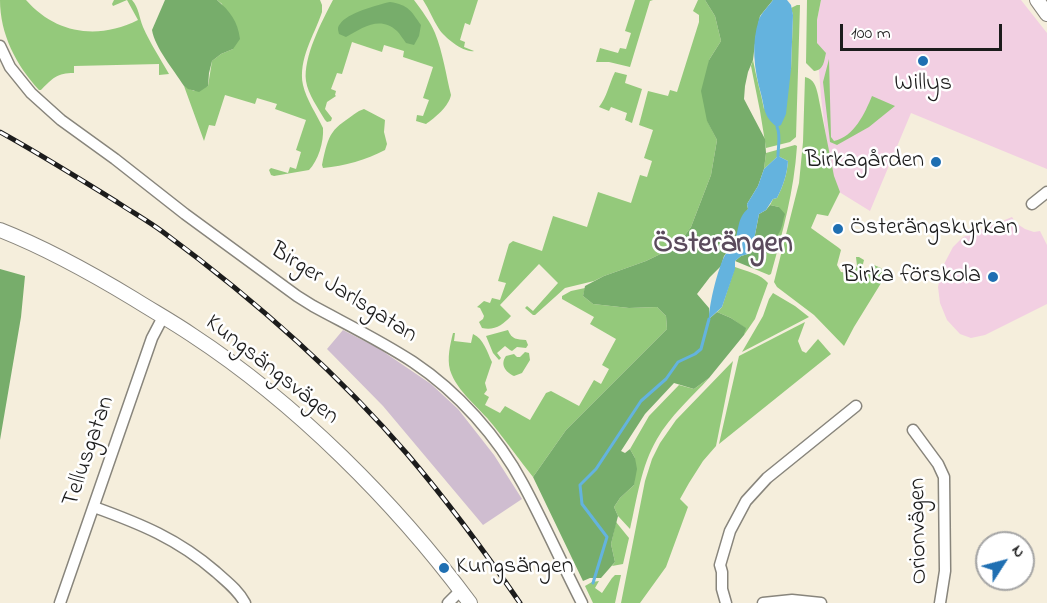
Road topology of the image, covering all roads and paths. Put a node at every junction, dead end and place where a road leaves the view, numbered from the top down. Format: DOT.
graph roads {
  1 [pos="1037,0"];
  2 [pos="1047,14"];
  3 [pos="0,46"];
  4 [pos="1047,192"];
  5 [pos="1032,204"];
  6 [pos="0,230"];
  7 [pos="163,317"];
  8 [pos="856,406"];
  9 [pos="914,430"];
  10 [pos="94,507"];
  11 [pos="461,590"];
  12 [pos="60,603"];
  13 [pos="245,603"];
  14 [pos="448,603"];
  15 [pos="470,603"];
  16 [pos="582,603"];
  17 [pos="726,603"];
  18 [pos="763,603"];
  19 [pos="821,603"];
  20 [pos="940,603"];
  1 -- 2 [label="street"];
  3 -- 16 [label="street, Birger Jarlsgatan"];
  4 -- 5 [label="street"];
  6 -- 7 [label="street, Kungsängsvägen"];
  7 -- 10 [label="street, Tellusgatan"];
  7 -- 11 [label="street, Kungsängsvägen"];
  8 -- 17 [label="street"];
  9 -- 20 [label="street, Orionvägen"];
  10 -- 12 [label="street, Tellusgatan"];
  10 -- 13 [label="street"];
  11 -- 14 [label="street"];
  11 -- 15 [label="street, Kungsängsvägen"];
  18 -- 19 [label="street"];
}
